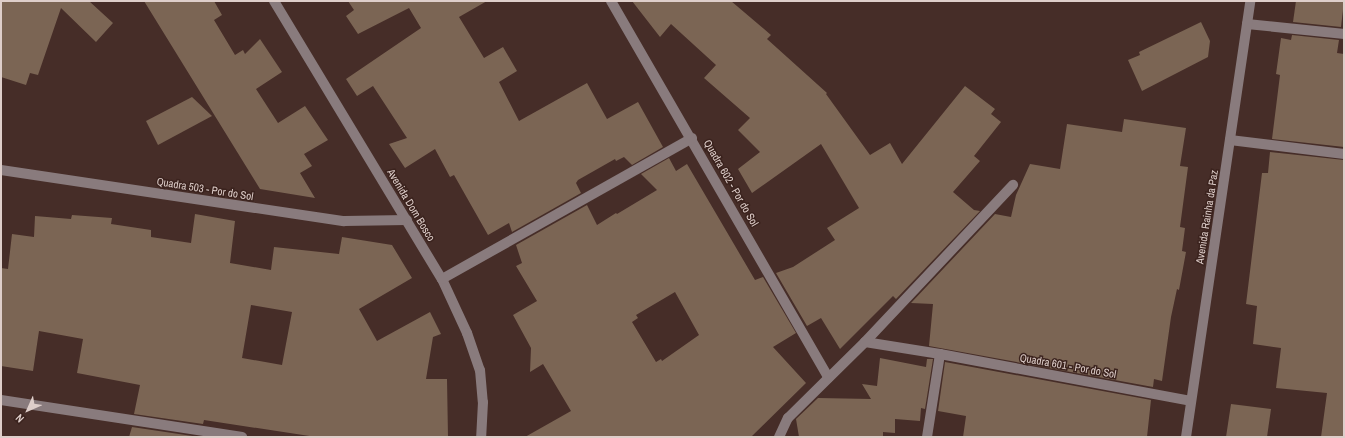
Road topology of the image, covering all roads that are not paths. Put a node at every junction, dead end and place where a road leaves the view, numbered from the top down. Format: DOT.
graph roads {
  1 [pos="274,1"];
  2 [pos="612,1"];
  3 [pos="1250,1"];
  4 [pos="1247,24"];
  5 [pos="1344,34"];
  6 [pos="692,138"];
  7 [pos="1230,140"];
  8 [pos="1344,154"];
  9 [pos="1,170"];
  10 [pos="1013,185"];
  11 [pos="407,220"];
  12 [pos="442,279"];
  13 [pos="865,342"];
  14 [pos="940,354"];
  15 [pos="829,378"];
  16 [pos="1,400"];
  17 [pos="1191,401"];
  18 [pos="242,437"];
  19 [pos="481,437"];
  20 [pos="780,437"];
  21 [pos="927,437"];
  22 [pos="1186,437"];
  1 -- 11 [label="street, Avenida Dom Bosco"];
  2 -- 6 [label="street, Quadra 602 - Por do Sol"];
  3 -- 4 [label="street, Avenida Rainha da Paz"];
  4 -- 5 [label="street"];
  4 -- 7 [label="street, Avenida Rainha da Paz"];
  6 -- 12 [label="street"];
  6 -- 15 [label="street, Quadra 602 - Por do Sol"];
  7 -- 8 [label="street"];
  7 -- 17 [label="street, Avenida Rainha da Paz"];
  9 -- 11 [label="street, Quadra 503 - Por do Sol"];
  10 -- 13 [label="street"];
  11 -- 12 [label="street, Avenida Dom Bosco"];
  12 -- 19 [label="street, Avenida Dom Bosco"];
  13 -- 14 [label="street, Quadra 601 - Por do Sol"];
  13 -- 15 [label="street"];
  14 -- 17 [label="street, Quadra 601 - Por do Sol"];
  14 -- 21 [label="street"];
  15 -- 20 [label="street"];
  16 -- 18 [label="street"];
  17 -- 22 [label="street, Avenida Rainha da Paz"];
}
